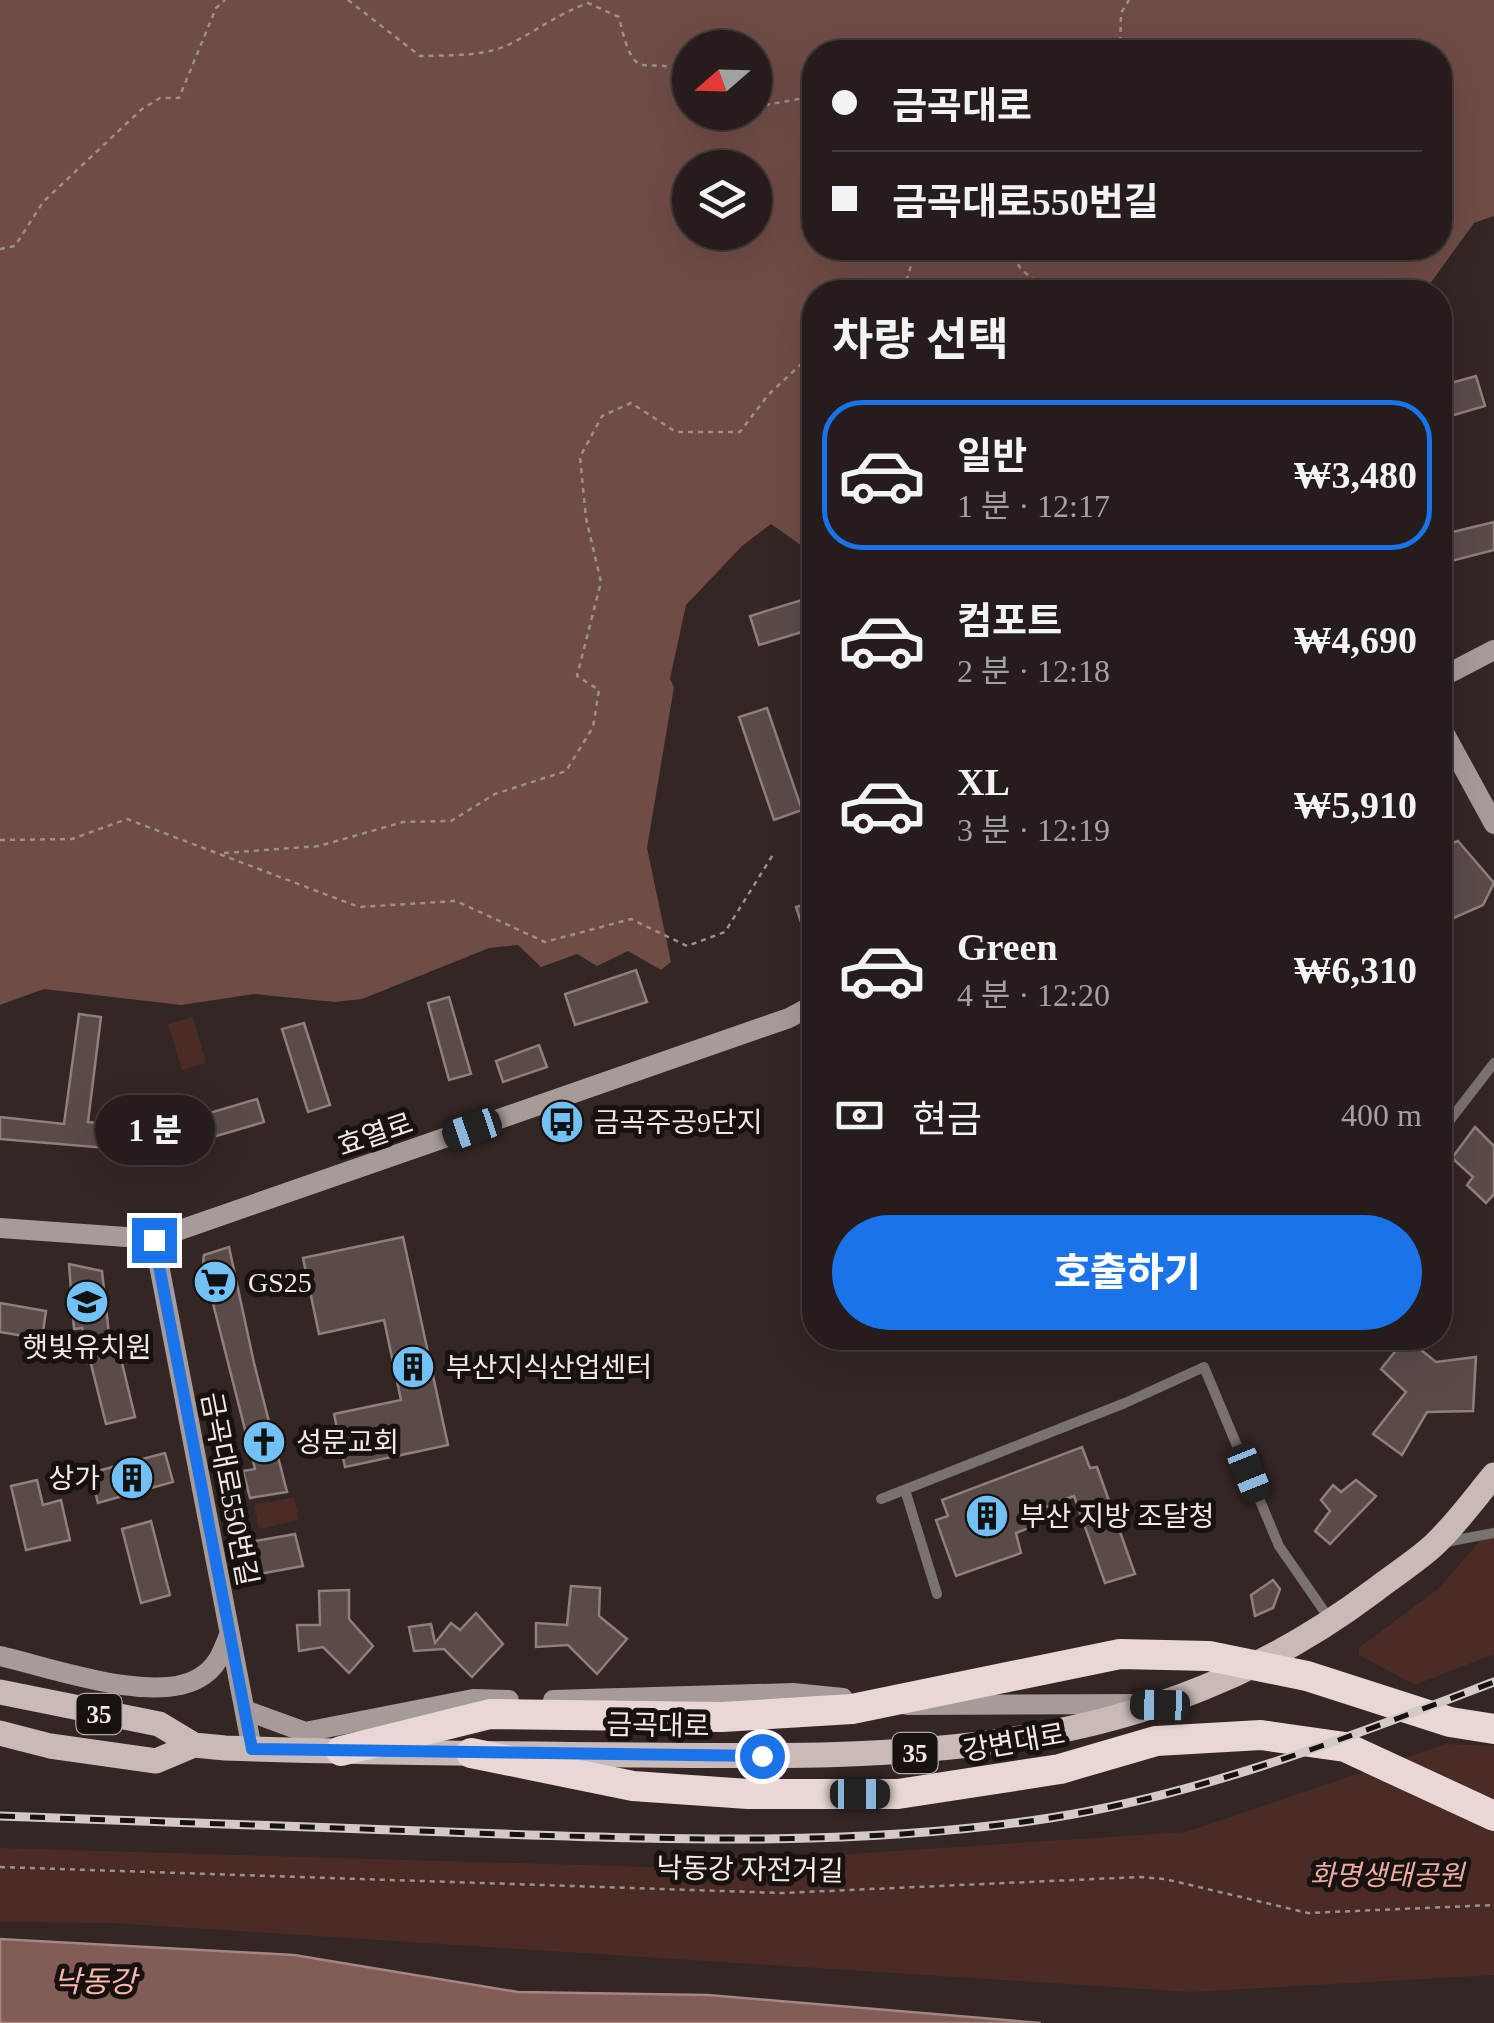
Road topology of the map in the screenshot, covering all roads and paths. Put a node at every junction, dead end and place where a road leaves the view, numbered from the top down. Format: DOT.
graph roads {
  1 [pos="225,0"];
  2 [pos="348,0"];
  3 [pos="1129,0"];
  4 [pos="1120,40"];
  5 [pos="672,72"];
  6 [pos="802,98"];
  7 [pos="772,104"];
  8 [pos="0,249"];
  9 [pos="1015,260"];
  10 [pos="1034,280"];
  11 [pos="802,363"];
  12 [pos="1494,650"];
  13 [pos="1452,672"];
  14 [pos="1452,746"];
  15 [pos="1494,824"];
  16 [pos="0,840"];
  17 [pos="224,853"];
  18 [pos="774,853"];
  19 [pos="802,1011"];
  20 [pos="1494,1063"];
  21 [pos="1452,1117"];
  22 [pos="0,1228"];
  23 [pos="154,1240"];
  24 [pos="1494,1475"];
  25 [pos="905,1490"];
  26 [pos="881,1500"];
  27 [pos="1494,1533"];
  28 [pos="1435,1544"];
  29 [pos="937,1594"];
  30 [pos="1331,1621"];
  31 [pos="230,1633"];
  32 [pos="0,1656"];
  33 [pos="0,1692"];
  34 [pos="1160,1705"];
  35 [pos="245,1710"];
  36 [pos="1494,1729"];
  37 [pos="305,1732"];
  38 [pos="0,1733"];
  39 [pos="194,1745"];
  40 [pos="261,1749"];
  41 [pos="340,1751"];
  42 [pos="471,1753"];
  43 [pos="1494,1816"];
  44 [pos="0,1867"];
  45 [pos="1494,1905"];
  1 -- 8 [label="path"];
  2 -- 5 [label="path"];
  3 -- 4 [label="path"];
  6 -- 7 [label="path"];
  9 -- 10 [label="path"];
  11 -- 17 [label="path"];
  12 -- 13 [label="street"];
  14 -- 15 [label="street"];
  16 -- 17 [label="path"];
  17 -- 18 [label="path"];
  19 -- 23 [label="street, 효열로"];
  20 -- 21 [label="lane"];
  22 -- 23 [label="street, 효열로"];
  23 -- 31 [label="street, 금곡대로550번길"];
  24 -- 28 [label="main road, 금곡대로 / 35"];
  25 -- 26 [label="lane"];
  25 -- 29 [label="lane"];
  25 -- 30 [label="lane"];
  27 -- 28 [label="lane"];
  28 -- 30 [label="main road, 금곡대로 / 35"];
  30 -- 34 [label="main road, 금곡대로 / 35"];
  31 -- 32 [label="street"];
  31 -- 35 [label="street, 금곡대로550번길"];
  33 -- 39 [label="main road, 금곡대로 / 35"];
  34 -- 37 [label="street, 금곡대로"];
  34 -- 42 [label="main road, 금곡대로 / 35"];
  35 -- 37 [label="street"];
  35 -- 40 [label="street, 금곡대로550번길"];
  36 -- 41 [label="highway"];
  37 -- 40 [label="street, 금곡대로"];
  38 -- 39 [label="main road, 금곡대로 / 35"];
  39 -- 40 [label="main road, 금곡대로 / 35"];
  40 -- 41 [label="main road, 금곡대로 / 35"];
  41 -- 42 [label="main road, 금곡대로 / 35"];
  42 -- 43 [label="highway, 강변대로"];
  44 -- 45 [label="path, 낙동강 자전거길"];
}
